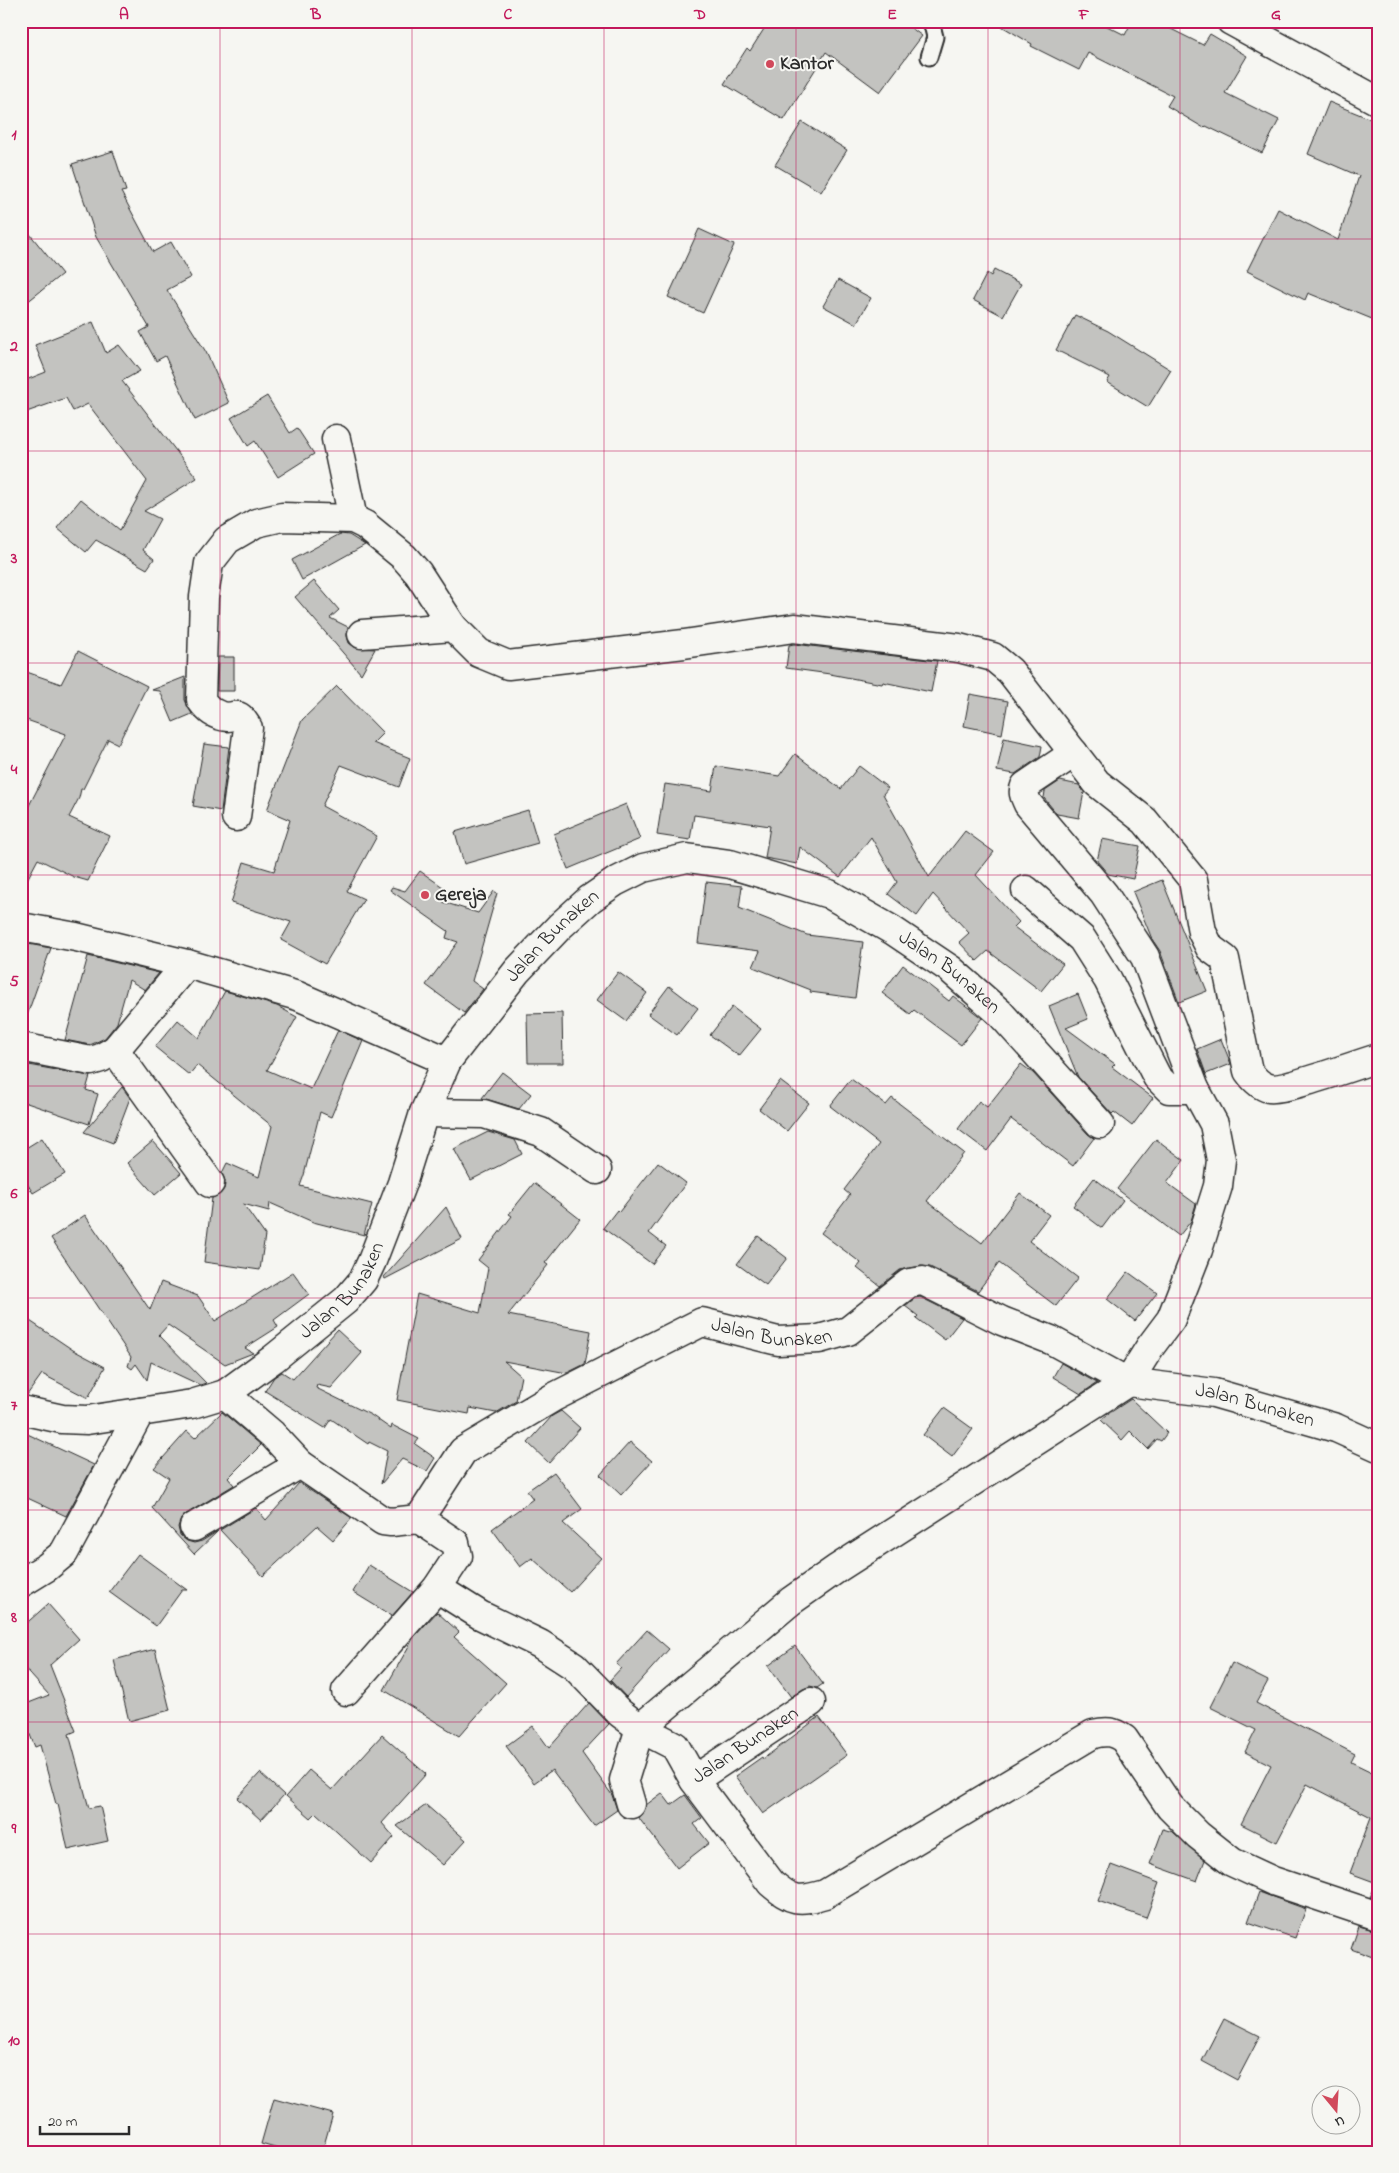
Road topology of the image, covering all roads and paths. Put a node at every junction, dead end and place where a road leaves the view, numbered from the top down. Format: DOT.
graph roads {
  1 [pos="931,21"];
  2 [pos="1231,21"];
  3 [pos="930,57"];
  4 [pos="1378,101"];
  5 [pos="336,439"];
  6 [pos="353,519"];
  7 [pos="453,627"];
  8 [pos="362,634"];
  9 [pos="1074,752"];
  10 [pos="236,817"];
  11 [pos="1026,890"];
  12 [pos="21,927"];
  13 [pos="187,964"];
  14 [pos="21,1047"];
  15 [pos="115,1050"];
  16 [pos="1378,1058"];
  17 [pos="447,1061"];
  18 [pos="1195,1089"];
  19 [pos="424,1113"];
  20 [pos="1100,1124"];
  21 [pos="597,1170"];
  22 [pos="210,1183"];
  23 [pos="1128,1382"];
  24 [pos="225,1394"];
  25 [pos="21,1410"];
  26 [pos="140,1412"];
  27 [pos="1378,1447"];
  28 [pos="300,1464"];
  29 [pos="419,1519"];
  30 [pos="194,1527"];
  31 [pos="21,1583"];
  32 [pos="438,1588"];
  33 [pos="346,1690"];
  34 [pos="811,1702"];
  35 [pos="640,1728"];
  36 [pos="694,1780"];
  37 [pos="631,1804"];
  38 [pos="1378,1916"];
  1 -- 3 [label="lane"];
  2 -- 4 [label="main road"];
  5 -- 6 [label="main road"];
  6 -- 7 [label="main road"];
  6 -- 10 [label="main road"];
  7 -- 8 [label="main road"];
  7 -- 9 [label="main road"];
  9 -- 16 [label="main road"];
  9 -- 18 [label="main road"];
  11 -- 18 [label="main road"];
  12 -- 13 [label="main road"];
  13 -- 15 [label="main road"];
  13 -- 17 [label="main road"];
  14 -- 15 [label="main road"];
  15 -- 22 [label="main road"];
  17 -- 19 [label="main road, Jalan Bunaken"];
  17 -- 20 [label="main road, Jalan Bunaken"];
  18 -- 23 [label="main road"];
  19 -- 21 [label="main road"];
  19 -- 24 [label="main road, Jalan Bunaken"];
  23 -- 27 [label="main road, Jalan Bunaken"];
  23 -- 29 [label="main road, Jalan Bunaken"];
  23 -- 35 [label="main road"];
  24 -- 26 [label="main road, Jalan Bunaken"];
  24 -- 28 [label="main road"];
  25 -- 26 [label="main road, Jalan Bunaken"];
  26 -- 31 [label="main road"];
  28 -- 29 [label="main road"];
  28 -- 30 [label="main road"];
  29 -- 32 [label="main road"];
  32 -- 33 [label="main road"];
  32 -- 35 [label="main road, Jalan Bunaken"];
  34 -- 36 [label="main road, Jalan Bunaken"];
  35 -- 36 [label="main road, Jalan Bunaken"];
  35 -- 37 [label="main road"];
  36 -- 38 [label="main road"];
}
